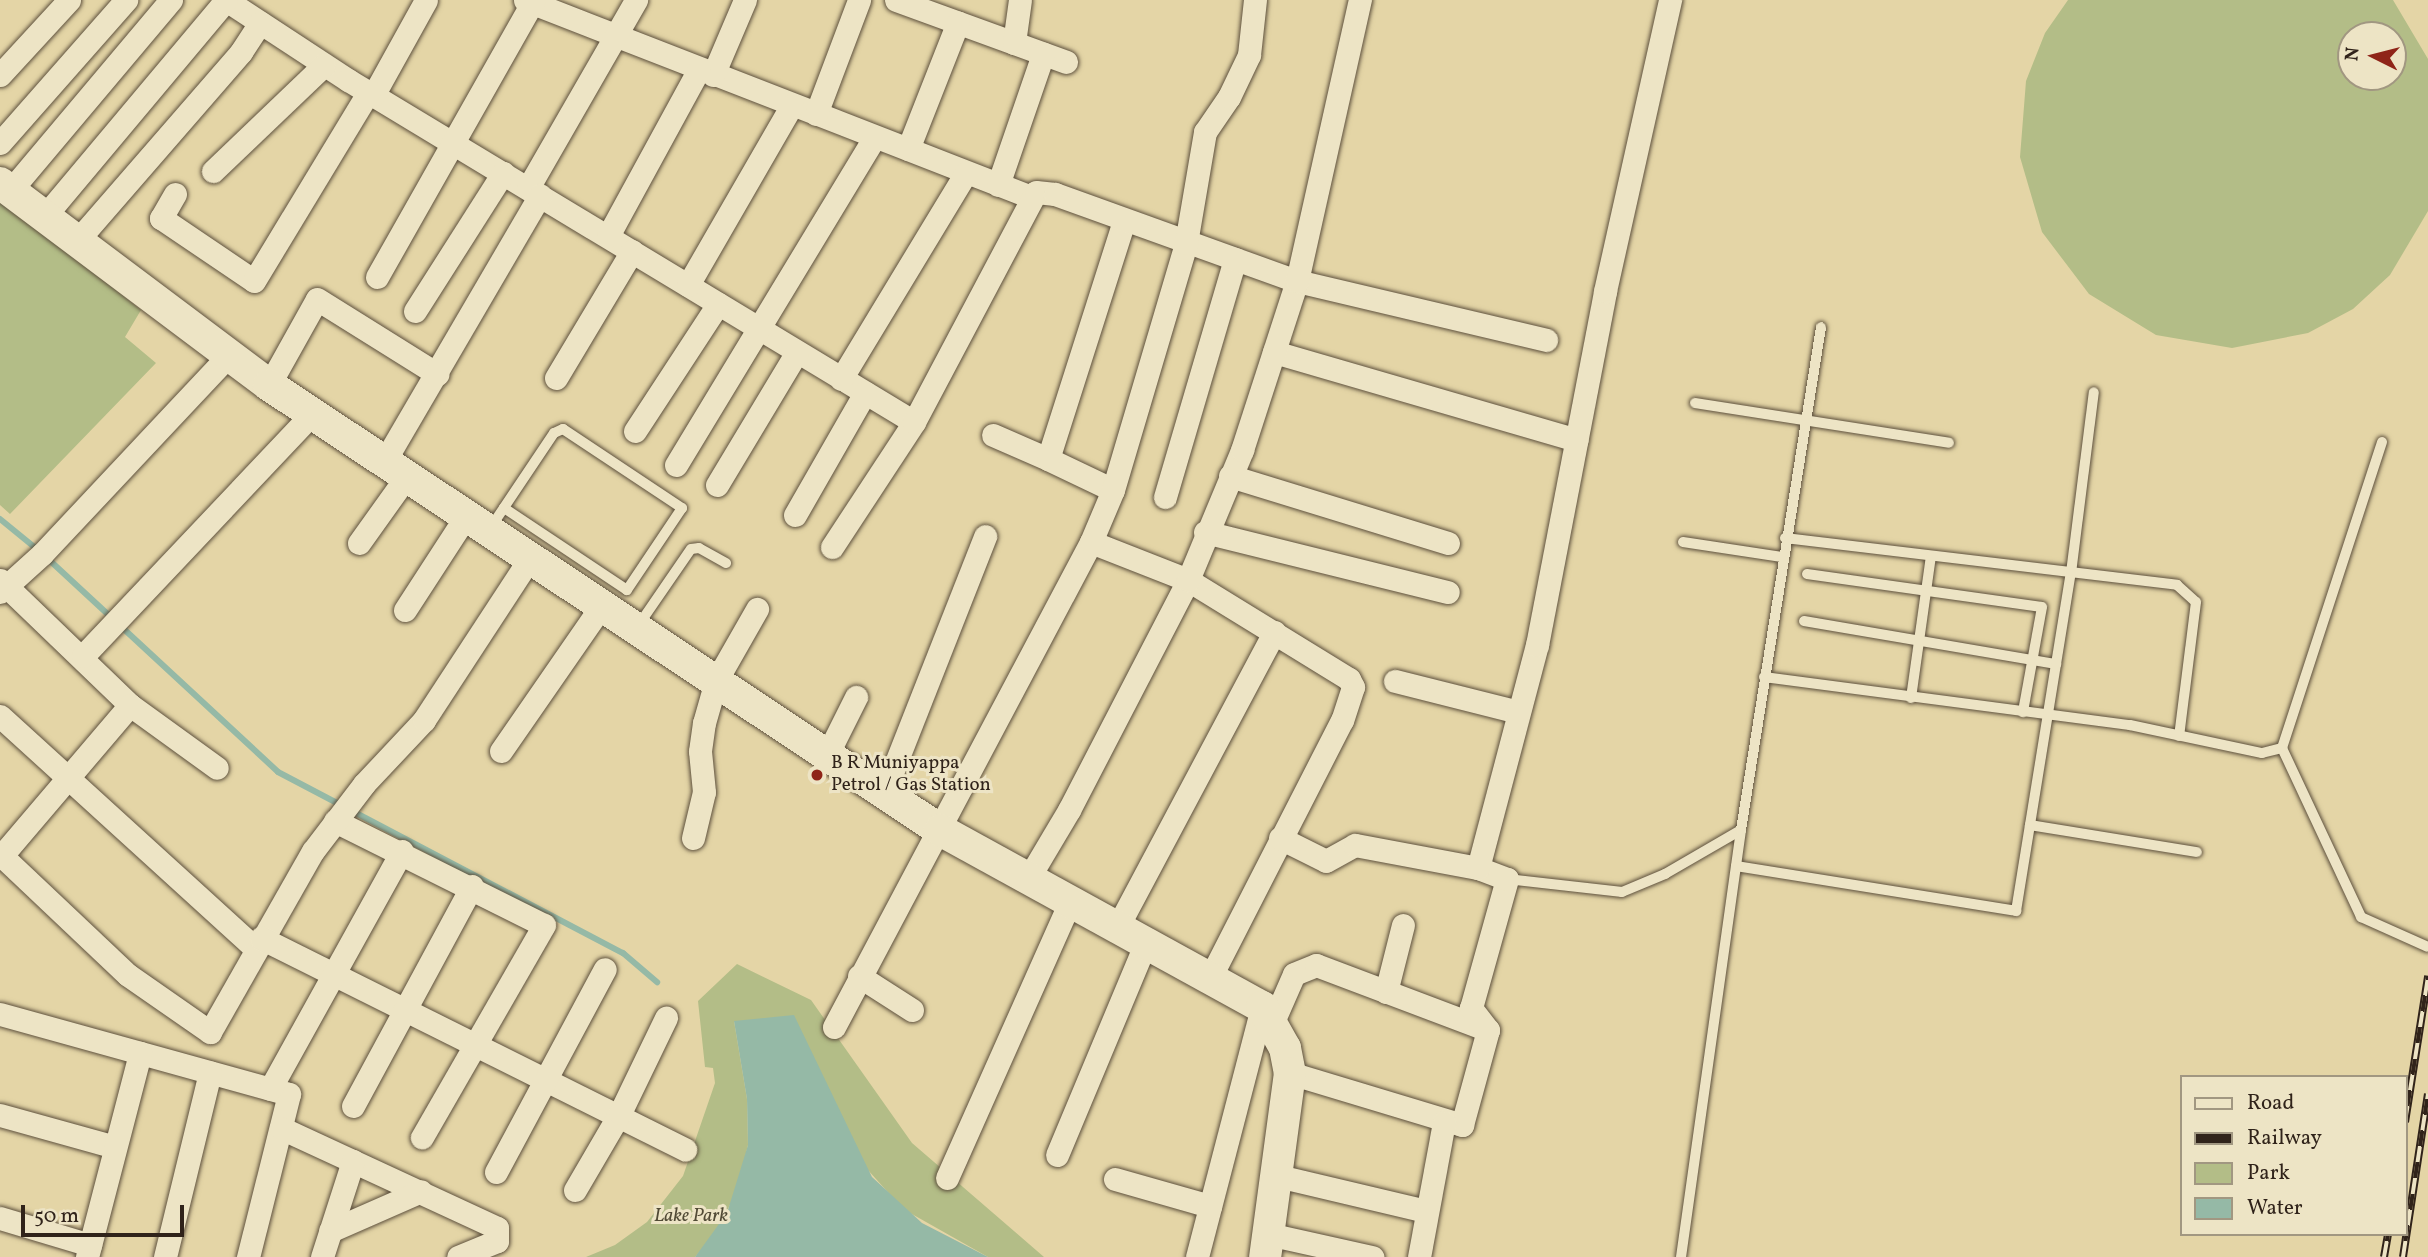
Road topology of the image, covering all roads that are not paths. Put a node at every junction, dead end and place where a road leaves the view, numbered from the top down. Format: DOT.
graph roads {
  1 [pos="69,0"];
  2 [pos="126,0"];
  3 [pos="170,0"];
  4 [pos="226,0"];
  5 [pos="426,0"];
  6 [pos="636,0"];
  7 [pos="745,0"];
  8 [pos="859,0"];
  9 [pos="896,0"];
  10 [pos="1020,0"];
  11 [pos="1255,0"];
  12 [pos="1360,0"];
  13 [pos="1670,0"];
  14 [pos="530,1"];
  15 [pos="958,22"];
  16 [pos="260,23"];
  17 [pos="615,36"];
  18 [pos="1014,43"];
  19 [pos="1043,54"];
  20 [pos="1066,62"];
  21 [pos="324,65"];
  22 [pos="706,72"];
  23 [pos="0,75"];
  24 [pos="371,92"];
  25 [pos="792,105"];
  26 [pos="816,114"];
  27 [pos="874,138"];
  28 [pos="452,142"];
  29 [pos="0,143"];
  30 [pos="908,149"];
  31 [pos="213,171"];
  32 [pos="503,173"];
  33 [pos="966,173"];
  34 [pos="998,185"];
  35 [pos="5,187"];
  36 [pos="534,191"];
  37 [pos="175,194"];
  38 [pos="1031,197"];
  39 [pos="44,217"];
  40 [pos="1124,221"];
  41 [pos="608,236"];
  42 [pos="76,242"];
  43 [pos="1186,243"];
  44 [pos="632,251"];
  45 [pos="1235,259"];
  46 [pos="377,277"];
  47 [pos="1297,281"];
  48 [pos="688,285"];
  49 [pos="718,304"];
  50 [pos="415,311"];
  51 [pos="1821,327"];
  52 [pos="759,328"];
  53 [pos="1546,340"];
  54 [pos="797,352"];
  55 [pos="1273,352"];
  56 [pos="230,354"];
  57 [pos="437,374"];
  58 [pos="556,378"];
  59 [pos="841,379"];
  60 [pos="270,386"];
  61 [pos="2094,392"];
  62 [pos="865,393"];
  63 [pos="1695,403"];
  64 [pos="313,413"];
  65 [pos="1803,421"];
  66 [pos="914,422"];
  67 [pos="635,431"];
  68 [pos="993,435"];
  69 [pos="1576,440"];
  70 [pos="2382,442"];
  71 [pos="1949,443"];
  72 [pos="1048,459"];
  73 [pos="676,465"];
  74 [pos="395,469"];
  75 [pos="1230,476"];
  76 [pos="717,485"];
  77 [pos="1114,490"];
  78 [pos="1165,497"];
  79 [pos="795,515"];
  80 [pos="486,518"];
  81 [pos="1205,532"];
  82 [pos="985,536"];
  83 [pos="1785,538"];
  84 [pos="1091,542"];
  85 [pos="1683,542"];
  86 [pos="359,543"];
  87 [pos="1448,543"];
  88 [pos="537,547"];
  89 [pos="832,547"];
  90 [pos="1931,556"];
  91 [pos="1782,557"];
  92 [pos="726,563"];
  93 [pos="1807,573"];
  94 [pos="2071,573"];
  95 [pos="1188,580"];
  96 [pos="2,585"];
  97 [pos="1448,592"];
  98 [pos="1927,592"];
  99 [pos="602,605"];
  100 [pos="757,609"];
  101 [pos="405,610"];
  102 [pos="1804,621"];
  103 [pos="636,628"];
  104 [pos="1274,632"];
  105 [pos="1920,639"];
  106 [pos="83,656"];
  107 [pos="2033,660"];
  108 [pos="2056,664"];
  109 [pos="1764,677"];
  110 [pos="716,681"];
  111 [pos="1395,681"];
  112 [pos="856,697"];
  113 [pos="1912,698"];
  114 [pos="130,705"];
  115 [pos="1518,712"];
  116 [pos="2023,712"];
  117 [pos="2049,715"];
  118 [pos="0,716"];
  119 [pos="2179,736"];
  120 [pos="2282,748"];
  121 [pos="501,751"];
  122 [pos="827,755"];
  123 [pos="217,768"];
  124 [pos="70,778"];
  125 [pos="884,793"];
  126 [pos="335,821"];
  127 [pos="2029,825"];
  128 [pos="940,830"];
  129 [pos="1741,830"];
  130 [pos="693,838"];
  131 [pos="1280,838"];
  132 [pos="402,851"];
  133 [pos="2197,852"];
  134 [pos="1,857"];
  135 [pos="1736,866"];
  136 [pos="1478,869"];
  137 [pos="1028,879"];
  138 [pos="1507,879"];
  139 [pos="472,886"];
  140 [pos="1070,902"];
  141 [pos="1403,925"];
  142 [pos="1118,926"];
  143 [pos="258,943"];
  144 [pos="1144,945"];
  145 [pos="2428,947"];
  146 [pos="605,969"];
  147 [pos="334,974"];
  148 [pos="859,976"];
  149 [pos="1209,980"];
  150 [pos="1386,992"];
  151 [pos="406,1009"];
  152 [pos="912,1010"];
  153 [pos="0,1014"];
  154 [pos="1267,1015"];
  155 [pos="666,1018"];
  156 [pos="834,1027"];
  157 [pos="1488,1030"];
  158 [pos="211,1032"];
  159 [pos="476,1043"];
  160 [pos="139,1053"];
  161 [pos="202,1070"];
  162 [pos="1290,1073"];
  163 [pos="547,1077"];
  164 [pos="271,1089"];
  165 [pos="353,1106"];
  166 [pos="620,1114"];
  167 [pos="0,1115"];
  168 [pos="1444,1122"];
  169 [pos="281,1128"];
  170 [pos="422,1137"];
  171 [pos="115,1147"];
  172 [pos="685,1149"];
  173 [pos="1057,1155"];
  174 [pos="353,1161"];
  175 [pos="496,1172"];
  176 [pos="1278,1176"];
  177 [pos="947,1178"];
  178 [pos="1115,1179"];
  179 [pos="575,1190"];
  180 [pos="421,1191"];
  181 [pos="1210,1206"];
  182 [pos="1426,1210"];
  183 [pos="0,1218"];
  184 [pos="330,1231"];
  185 [pos="1266,1245"];
  186 [pos="88,1251"];
  187 [pos="166,1257"];
  188 [pos="248,1257"];
  189 [pos="322,1257"];
  190 [pos="458,1257"];
  191 [pos="1197,1257"];
  192 [pos="1372,1257"];
  193 [pos="1419,1257"];
  194 [pos="1681,1257"];
  1 -- 23 [label="street"];
  2 -- 29 [label="street"];
  3 -- 35 [label="street"];
  4 -- 16 [label="street"];
  4 -- 39 [label="street"];
  5 -- 24 [label="street"];
  6 -- 17 [label="street"];
  7 -- 22 [label="street"];
  8 -- 26 [label="street"];
  9 -- 15 [label="street"];
  10 -- 18 [label="street"];
  11 -- 43 [label="street"];
  12 -- 47 [label="street"];
  13 -- 69 [label="street"];
  14 -- 17 [label="street"];
  14 -- 28 [label="street"];
  15 -- 18 [label="street"];
  15 -- 30 [label="street"];
  16 -- 21 [label="street"];
  16 -- 42 [label="street"];
  17 -- 22 [label="street"];
  17 -- 36 [label="street"];
  18 -- 19 [label="street"];
  19 -- 20 [label="street"];
  19 -- 34 [label="street"];
  21 -- 24 [label="street"];
  21 -- 31 [label="street"];
  22 -- 25 [label="street"];
  22 -- 41 [label="street"];
  24 -- 28 [label="street"];
  24 -- 37 [label="street"];
  25 -- 26 [label="street"];
  25 -- 48 [label="street"];
  26 -- 27 [label="street"];
  27 -- 30 [label="street"];
  27 -- 52 [label="street"];
  28 -- 32 [label="street"];
  28 -- 46 [label="street"];
  30 -- 33 [label="street"];
  32 -- 36 [label="street"];
  32 -- 50 [label="street"];
  33 -- 34 [label="street"];
  33 -- 59 [label="street"];
  34 -- 38 [label="street"];
  35 -- 39 [label="street"];
  36 -- 41 [label="street"];
  36 -- 57 [label="street"];
  38 -- 40 [label="street"];
  38 -- 66 [label="street"];
  39 -- 42 [label="street"];
  40 -- 43 [label="street"];
  40 -- 72 [label="street"];
  41 -- 44 [label="street"];
  42 -- 56 [label="street"];
  43 -- 45 [label="street"];
  43 -- 77 [label="street"];
  44 -- 48 [label="street"];
  44 -- 58 [label="street"];
  45 -- 47 [label="street"];
  45 -- 78 [label="street"];
  47 -- 53 [label="street"];
  47 -- 55 [label="street"];
  48 -- 49 [label="street"];
  49 -- 52 [label="street"];
  49 -- 67 [label="street"];
  51 -- 65 [label="lane"];
  52 -- 54 [label="street"];
  52 -- 73 [label="street"];
  54 -- 59 [label="street"];
  54 -- 76 [label="street"];
  55 -- 69 [label="street"];
  55 -- 75 [label="street"];
  56 -- 60 [label="street"];
  56 -- 96 [label="street"];
  57 -- 60 [label="street"];
  57 -- 74 [label="street"];
  59 -- 62 [label="street"];
  60 -- 64 [label="street"];
  61 -- 94 [label="lane"];
  62 -- 66 [label="street"];
  62 -- 79 [label="street"];
  63 -- 65 [label="lane"];
  64 -- 74 [label="street"];
  64 -- 106 [label="street"];
  65 -- 71 [label="lane"];
  65 -- 83 [label="lane"];
  66 -- 89 [label="street"];
  68 -- 72 [label="street"];
  69 -- 115 [label="street"];
  70 -- 120 [label="lane"];
  72 -- 77 [label="street"];
  74 -- 80 [label="street"];
  74 -- 86 [label="street"];
  75 -- 81 [label="street"];
  75 -- 87 [label="street"];
  77 -- 84 [label="street"];
  80 -- 88 [label="street"];
  80 -- 88 [label="lane"];
  80 -- 101 [label="street"];
  81 -- 95 [label="street"];
  81 -- 97 [label="street"];
  82 -- 125 [label="street"];
  83 -- 90 [label="lane"];
  83 -- 91 [label="lane"];
  84 -- 95 [label="street"];
  84 -- 128 [label="street"];
  85 -- 91 [label="lane"];
  88 -- 99 [label="street"];
  88 -- 126 [label="street"];
  90 -- 94 [label="lane"];
  90 -- 98 [label="lane"];
  91 -- 109 [label="lane"];
  92 -- 103 [label="lane"];
  93 -- 98 [label="lane"];
  94 -- 108 [label="lane"];
  94 -- 119 [label="lane"];
  95 -- 104 [label="street"];
  95 -- 137 [label="street"];
  96 -- 106 [label="street"];
  98 -- 105 [label="lane"];
  98 -- 107 [label="lane"];
  99 -- 103 [label="street"];
  99 -- 121 [label="street"];
  100 -- 110 [label="street"];
  102 -- 105 [label="lane"];
  103 -- 110 [label="street"];
  104 -- 131 [label="street"];
  104 -- 142 [label="street"];
  105 -- 107 [label="lane"];
  105 -- 113 [label="lane"];
  106 -- 114 [label="street"];
  107 -- 108 [label="lane"];
  107 -- 116 [label="lane"];
  108 -- 117 [label="lane"];
  109 -- 113 [label="lane"];
  109 -- 129 [label="lane"];
  110 -- 122 [label="street"];
  110 -- 130 [label="street"];
  111 -- 115 [label="street"];
  112 -- 122 [label="street"];
  113 -- 116 [label="lane"];
  114 -- 123 [label="street"];
  114 -- 124 [label="street"];
  115 -- 136 [label="street"];
  116 -- 117 [label="lane"];
  117 -- 119 [label="lane"];
  117 -- 127 [label="lane"];
  118 -- 124 [label="street"];
  119 -- 120 [label="lane"];
  120 -- 145 [label="lane"];
  122 -- 125 [label="street"];
  124 -- 134 [label="street"];
  124 -- 143 [label="street"];
  125 -- 128 [label="street"];
  126 -- 132 [label="street"];
  126 -- 143 [label="street"];
  127 -- 133 [label="lane"];
  127 -- 135 [label="lane"];
  128 -- 137 [label="street"];
  128 -- 148 [label="street"];
  129 -- 135 [label="lane"];
  129 -- 138 [label="lane"];
  131 -- 136 [label="street"];
  131 -- 149 [label="street"];
  132 -- 139 [label="street"];
  132 -- 147 [label="street"];
  134 -- 158 [label="street"];
  135 -- 194 [label="lane"];
  136 -- 138 [label="street"];
  137 -- 140 [label="street"];
  138 -- 157 [label="street"];
  139 -- 151 [label="street"];
  139 -- 159 [label="street"];
  140 -- 142 [label="street"];
  140 -- 177 [label="street"];
  141 -- 150 [label="street"];
  142 -- 144 [label="street"];
  143 -- 147 [label="street"];
  143 -- 158 [label="street"];
  144 -- 149 [label="street"];
  144 -- 173 [label="street"];
  146 -- 163 [label="street"];
  147 -- 151 [label="street"];
  147 -- 164 [label="street"];
  148 -- 152 [label="street"];
  148 -- 156 [label="street"];
  149 -- 154 [label="street"];
  150 -- 154 [label="street"];
  150 -- 157 [label="street"];
  151 -- 159 [label="street"];
  151 -- 165 [label="street"];
  153 -- 160 [label="street"];
  154 -- 162 [label="street"];
  154 -- 181 [label="street"];
  155 -- 166 [label="street"];
  157 -- 168 [label="street"];
  158 -- 161 [label="street"];
  159 -- 163 [label="street"];
  159 -- 170 [label="street"];
  160 -- 161 [label="street"];
  160 -- 171 [label="street"];
  161 -- 164 [label="street"];
  161 -- 187 [label="street"];
  162 -- 168 [label="street"];
  162 -- 176 [label="street"];
  163 -- 166 [label="street"];
  163 -- 175 [label="street"];
  164 -- 169 [label="street"];
  166 -- 172 [label="street"];
  166 -- 179 [label="street"];
  167 -- 171 [label="street"];
  168 -- 182 [label="street"];
  169 -- 174 [label="street"];
  169 -- 188 [label="street"];
  171 -- 186 [label="street"];
  174 -- 180 [label="street"];
  174 -- 184 [label="street"];
  176 -- 182 [label="street"];
  176 -- 185 [label="street"];
  178 -- 181 [label="street"];
  180 -- 184 [label="street"];
  180 -- 190 [label="street"];
  181 -- 191 [label="street"];
  182 -- 193 [label="street"];
  183 -- 186 [label="street"];
  184 -- 189 [label="street"];
  185 -- 192 [label="street"];
}
